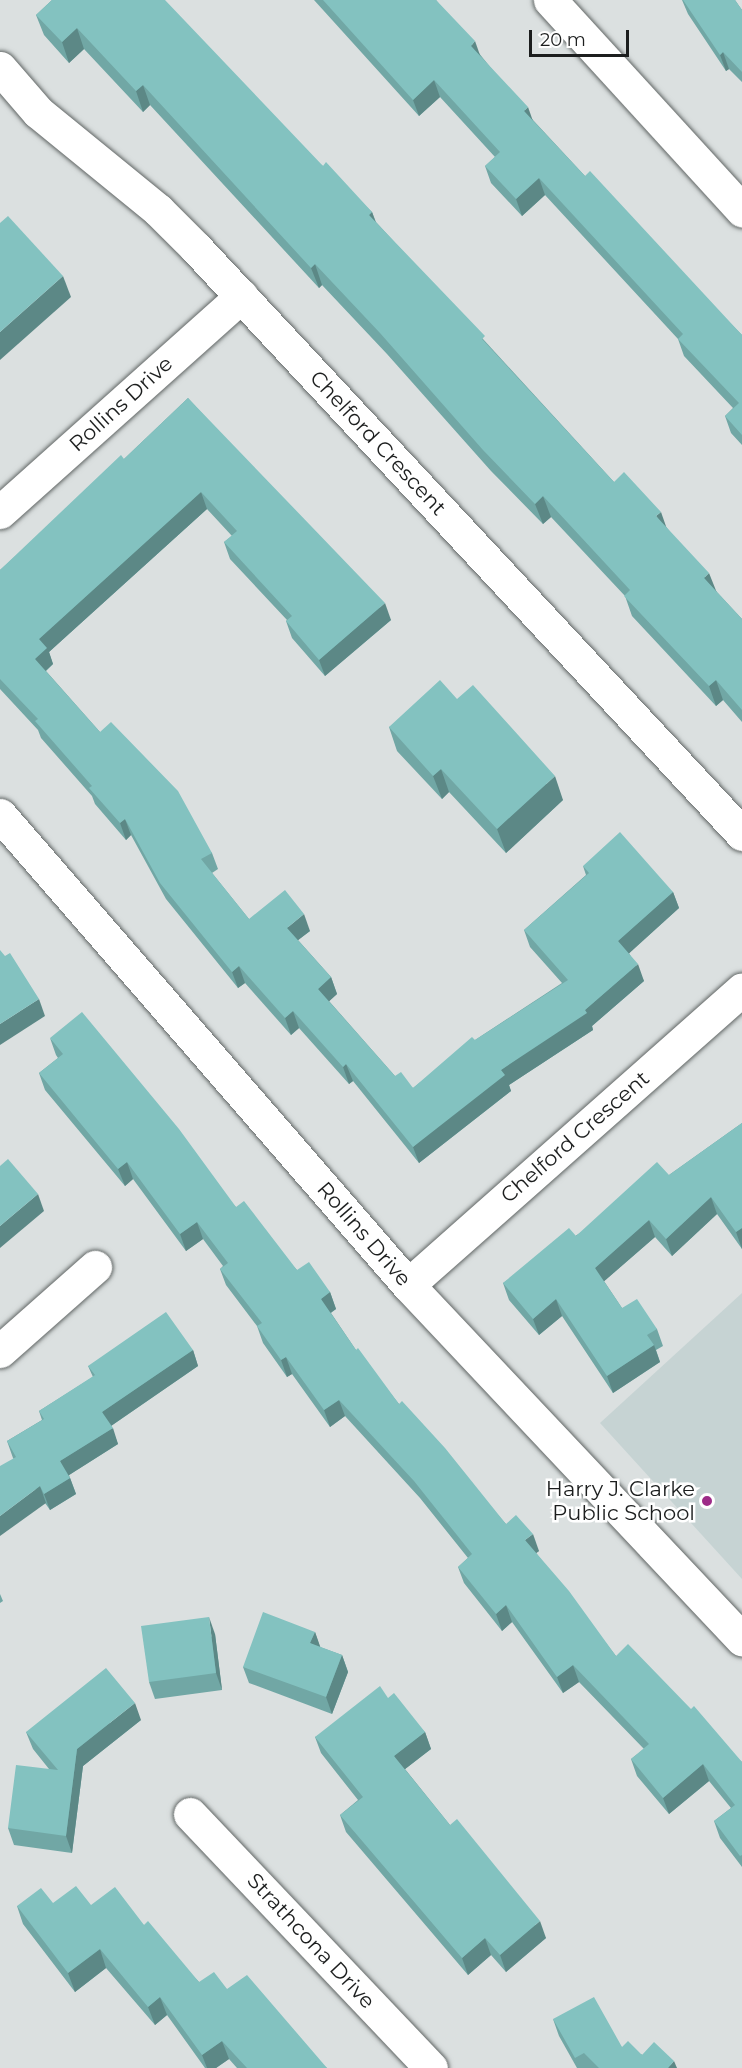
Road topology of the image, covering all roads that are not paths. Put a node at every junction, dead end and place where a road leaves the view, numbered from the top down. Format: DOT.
graph roads {
  1 [pos="550,0"];
  2 [pos="0,68"];
  3 [pos="742,210"];
  4 [pos="242,296"];
  5 [pos="0,512"];
  6 [pos="0,816"];
  7 [pos="742,834"];
  8 [pos="742,990"];
  9 [pos="95,1267"];
  10 [pos="408,1285"];
  11 [pos="0,1351"];
  12 [pos="742,1639"];
  13 [pos="190,1814"];
  14 [pos="431,2068"];
  1 -- 3 [label="street"];
  2 -- 4 [label="street, Chelford Crescent"];
  4 -- 5 [label="street, Rollins Drive"];
  4 -- 7 [label="street, Chelford Crescent"];
  6 -- 10 [label="street, Rollins Drive"];
  8 -- 10 [label="street, Chelford Crescent"];
  9 -- 11 [label="street"];
  10 -- 12 [label="street, Rollins Drive"];
  13 -- 14 [label="street, Strathcona Drive"];
}
